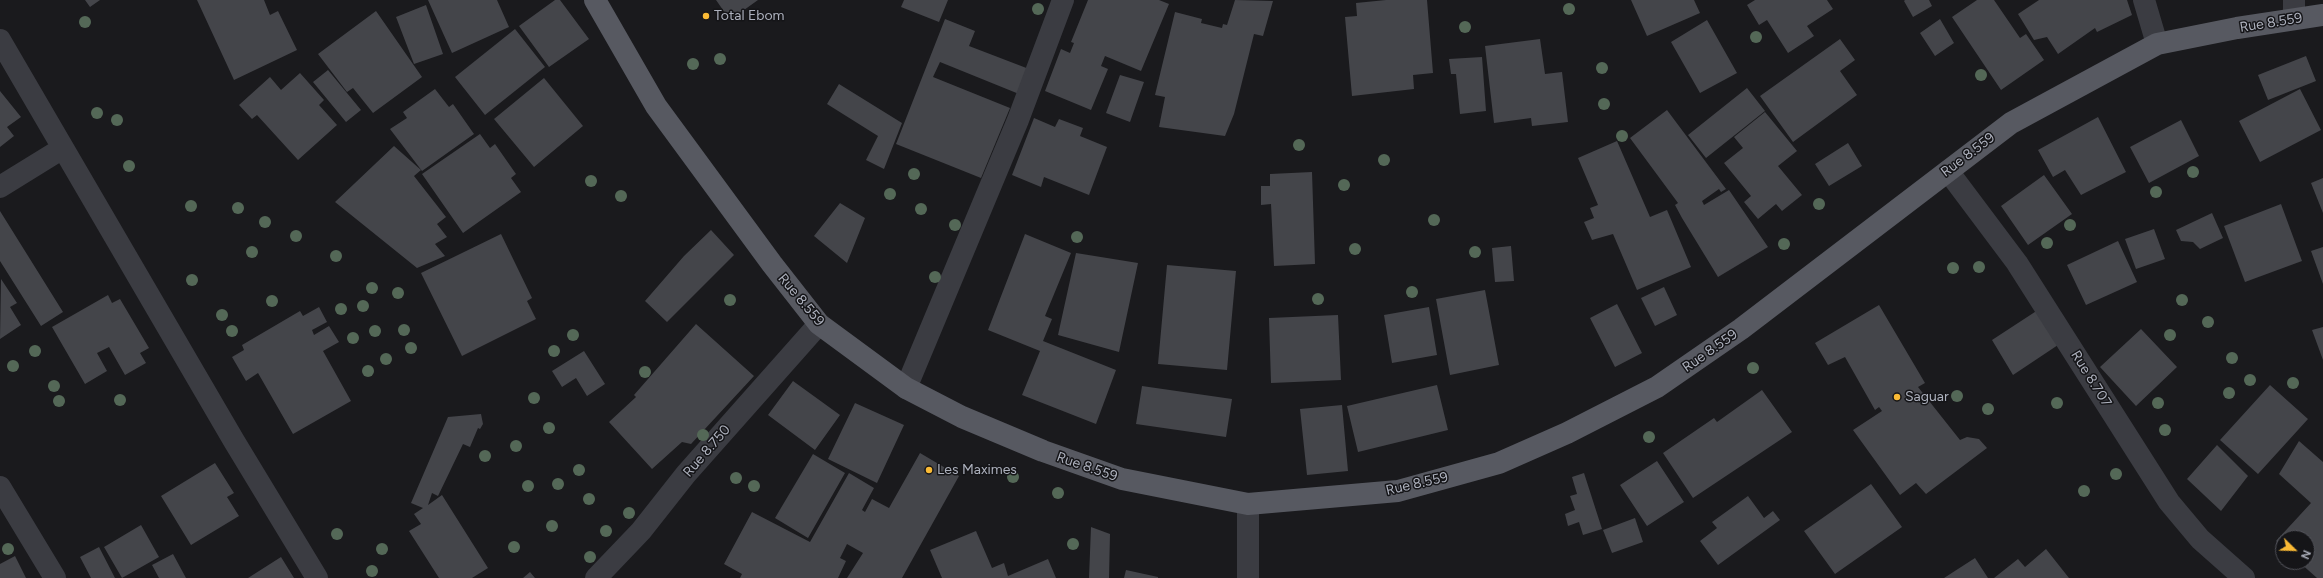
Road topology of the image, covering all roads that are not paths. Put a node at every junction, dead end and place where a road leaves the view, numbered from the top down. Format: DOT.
graph roads {
  1 [pos="595,0"];
  2 [pos="1062,0"];
  3 [pos="2144,0"];
  4 [pos="2294,9"];
  5 [pos="2323,15"];
  6 [pos="0,40"];
  7 [pos="2157,44"];
  8 [pos="63,148"];
  9 [pos="1948,171"];
  10 [pos="0,187"];
  11 [pos="819,324"];
  12 [pos="906,388"];
  13 [pos="0,486"];
  14 [pos="1248,504"];
  15 [pos="55,578"];
  16 [pos="317,578"];
  17 [pos="596,578"];
  18 [pos="1248,578"];
  19 [pos="2244,578"];
  1 -- 11 [label="main road, Rue 8.559"];
  2 -- 12 [label="street"];
  3 -- 7 [label="street"];
  4 -- 5 [label="main road, Rue 8.559"];
  4 -- 7 [label="main road, Rue 8.559"];
  6 -- 8 [label="street"];
  7 -- 9 [label="main road, Rue 8.559"];
  8 -- 10 [label="street"];
  8 -- 16 [label="street"];
  9 -- 14 [label="main road, Rue 8.559"];
  9 -- 19 [label="street, Rue 8.707"];
  11 -- 12 [label="main road, Rue 8.559"];
  11 -- 17 [label="street, Rue 8.750"];
  12 -- 14 [label="main road, Rue 8.559"];
  13 -- 15 [label="street"];
  14 -- 18 [label="street"];
}
